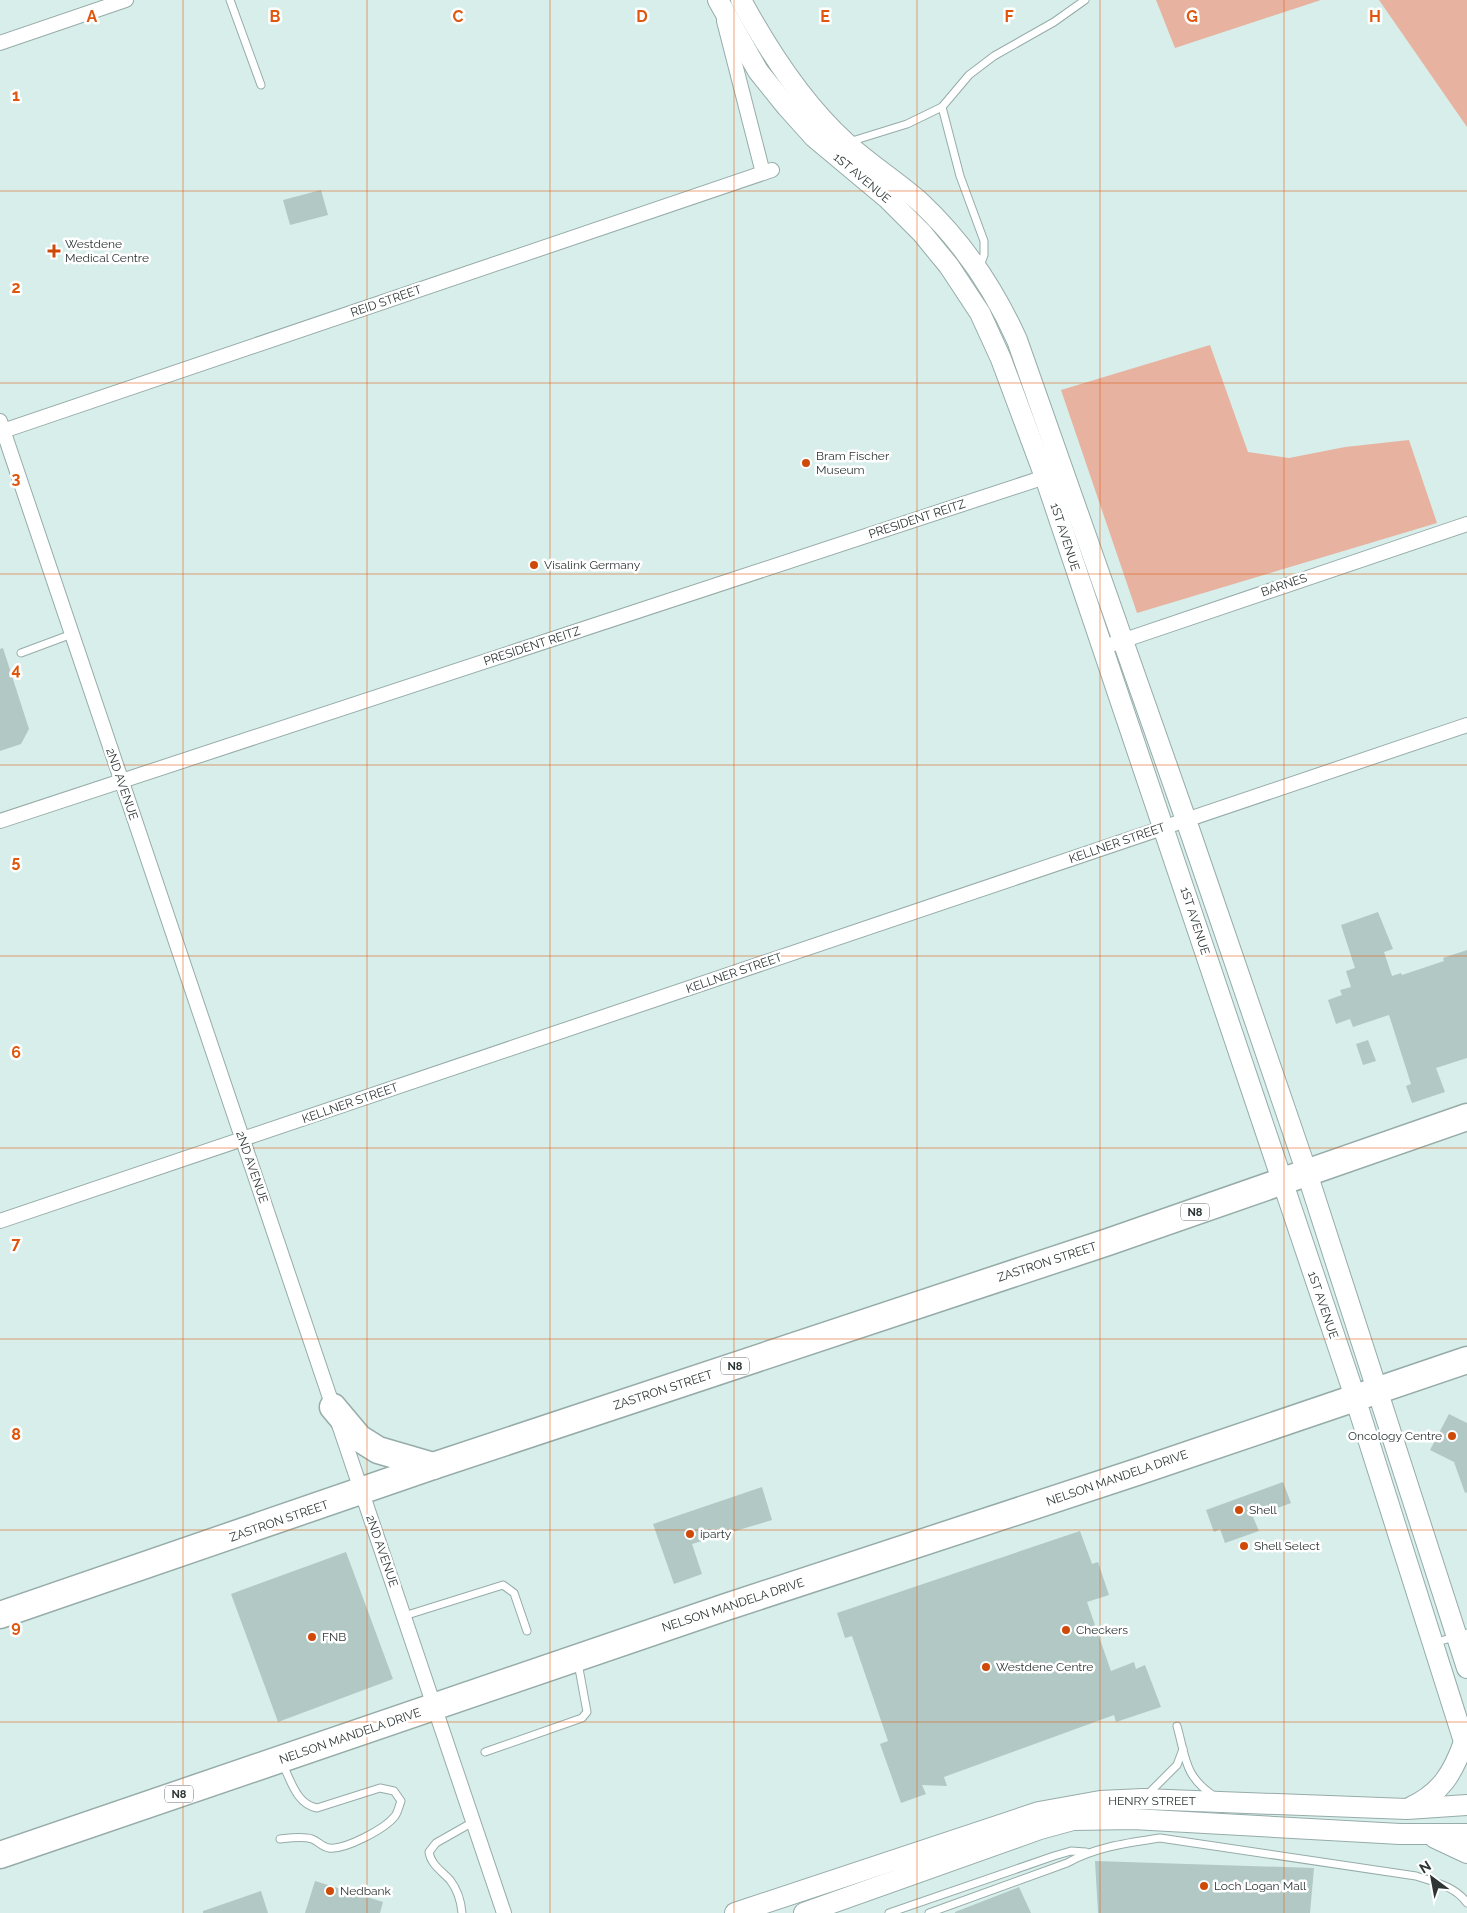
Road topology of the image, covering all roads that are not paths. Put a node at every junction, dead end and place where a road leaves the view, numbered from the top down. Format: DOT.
graph roads {
  1 [pos="126,0"];
  2 [pos="230,0"];
  3 [pos="740,0"];
  4 [pos="1085,0"];
  5 [pos="718,2"];
  6 [pos="0,43"];
  7 [pos="261,85"];
  8 [pos="942,107"];
  9 [pos="846,143"];
  10 [pos="983,274"];
  11 [pos="966,292"];
  12 [pos="1,428"];
  13 [pos="1064,470"];
  14 [pos="1045,477"];
  15 [pos="1467,524"];
  16 [pos="72,634"];
  17 [pos="1121,640"];
  18 [pos="1101,648"];
  19 [pos="20,653"];
  20 [pos="1467,725"];
  21 [pos="122,781"];
  22 [pos="1186,820"];
  23 [pos="0,821"];
  24 [pos="1164,828"];
  25 [pos="1467,1117"];
  26 [pos="242,1139"];
  27 [pos="1307,1173"];
  28 [pos="1281,1181"];
  29 [pos="0,1221"];
  30 [pos="1467,1360"];
  31 [pos="1366,1394"];
  32 [pos="333,1407"];
  33 [pos="433,1466"];
  34 [pos="362,1492"];
  35 [pos="0,1615"];
  36 [pos="404,1616"];
  37 [pos="527,1631"];
  38 [pos="1462,1634"];
  39 [pos="1431,1644"];
  40 [pos="577,1658"];
  41 [pos="1467,1668"];
  42 [pos="434,1707"];
  43 [pos="1177,1726"];
  44 [pos="1466,1746"];
  45 [pos="1183,1749"];
  46 [pos="485,1752"];
  47 [pos="281,1760"];
  48 [pos="1144,1799"];
  49 [pos="1220,1801"];
  50 [pos="1467,1805"];
  51 [pos="1407,1809"];
  52 [pos="473,1822"];
  53 [pos="1467,1834"];
  54 [pos="1429,1835"];
  55 [pos="280,1839"];
  56 [pos="1086,1852"];
  57 [pos="1467,1853"];
  58 [pos="0,1855"];
  59 [pos="1467,1903"];
  60 [pos="462,1913"];
  61 [pos="504,1913"];
  62 [pos="735,1913"];
  63 [pos="804,1913"];
  64 [pos="889,1913"];
  65 [pos="929,1913"];
  1 -- 6 [label="street"];
  2 -- 7 [label="lane"];
  3 -- 9 [label="street, 1ST AVENUE"];
  4 -- 8 [label="lane"];
  5 -- 11 [label="street, 1ST AVENUE"];
  5 -- 12 [label="street, REID STREET"];
  8 -- 9 [label="lane"];
  8 -- 10 [label="lane"];
  9 -- 10 [label="street, 1ST AVENUE"];
  10 -- 11 [label="street"];
  10 -- 13 [label="street, 1ST AVENUE"];
  11 -- 14 [label="street, 1ST AVENUE"];
  12 -- 16 [label="street, 2ND AVENUE"];
  13 -- 14 [label="street, PRESIDENT REITZ"];
  13 -- 17 [label="street, 1ST AVENUE"];
  14 -- 18 [label="street, 1ST AVENUE"];
  14 -- 21 [label="street, PRESIDENT REITZ"];
  15 -- 17 [label="street, BARNES"];
  16 -- 19 [label="lane"];
  16 -- 21 [label="street, 2ND AVENUE"];
  17 -- 18 [label="street, BARNES"];
  17 -- 22 [label="street, 1ST AVENUE"];
  18 -- 24 [label="street, 1ST AVENUE"];
  20 -- 22 [label="street, KELLNER STREET"];
  21 -- 23 [label="street, PRESIDENT REITZ"];
  21 -- 26 [label="street, 2ND AVENUE"];
  22 -- 24 [label="street, KELLNER STREET"];
  22 -- 27 [label="street, 1ST AVENUE"];
  24 -- 26 [label="street, KELLNER STREET"];
  24 -- 28 [label="street, 1ST AVENUE"];
  25 -- 27 [label="highway, ZASTRON STREET / N8"];
  26 -- 29 [label="street, KELLNER STREET"];
  26 -- 32 [label="street, 2ND AVENUE"];
  27 -- 28 [label="highway, ZASTRON STREET / N8"];
  27 -- 31 [label="street, 1ST AVENUE"];
  28 -- 31 [label="street, 1ST AVENUE"];
  28 -- 33 [label="highway, ZASTRON STREET / N8"];
  30 -- 31 [label="highway, NELSON MANDELA DRIVE / N8"];
  31 -- 38 [label="street, 1ST AVENUE"];
  31 -- 39 [label="street, 1ST AVENUE"];
  31 -- 40 [label="highway, NELSON MANDELA DRIVE / N8"];
  32 -- 33 [label="highway"];
  32 -- 34 [label="street, 2ND AVENUE"];
  33 -- 34 [label="highway, ZASTRON STREET / N8"];
  34 -- 35 [label="highway, ZASTRON STREET / N8"];
  34 -- 36 [label="street, 2ND AVENUE"];
  36 -- 37 [label="lane"];
  36 -- 42 [label="street, 2ND AVENUE"];
  38 -- 39 [label="lane"];
  38 -- 41 [label="street, 1ST AVENUE"];
  39 -- 44 [label="street, 1ST AVENUE"];
  40 -- 42 [label="highway, NELSON MANDELA DRIVE / N8"];
  40 -- 46 [label="lane"];
  42 -- 47 [label="highway, NELSON MANDELA DRIVE / N8"];
  42 -- 52 [label="street, 2ND AVENUE"];
  43 -- 45 [label="lane"];
  44 -- 51 [label="street"];
  45 -- 48 [label="lane"];
  45 -- 49 [label="lane"];
  47 -- 55 [label="lane"];
  47 -- 58 [label="highway, NELSON MANDELA DRIVE / N8"];
  48 -- 49 [label="street, HENRY STREET"];
  48 -- 62 [label="street, HENRY STREET"];
  49 -- 51 [label="street, HENRY STREET"];
  50 -- 51 [label="street, HENRY STREET"];
  52 -- 60 [label="lane"];
  52 -- 61 [label="street, 2ND AVENUE"];
  53 -- 54 [label="street, HENRY STREET"];
  54 -- 57 [label="street"];
  54 -- 63 [label="street, HENRY STREET"];
  56 -- 59 [label="lane"];
  56 -- 64 [label="lane"];
  56 -- 65 [label="lane"];
}
